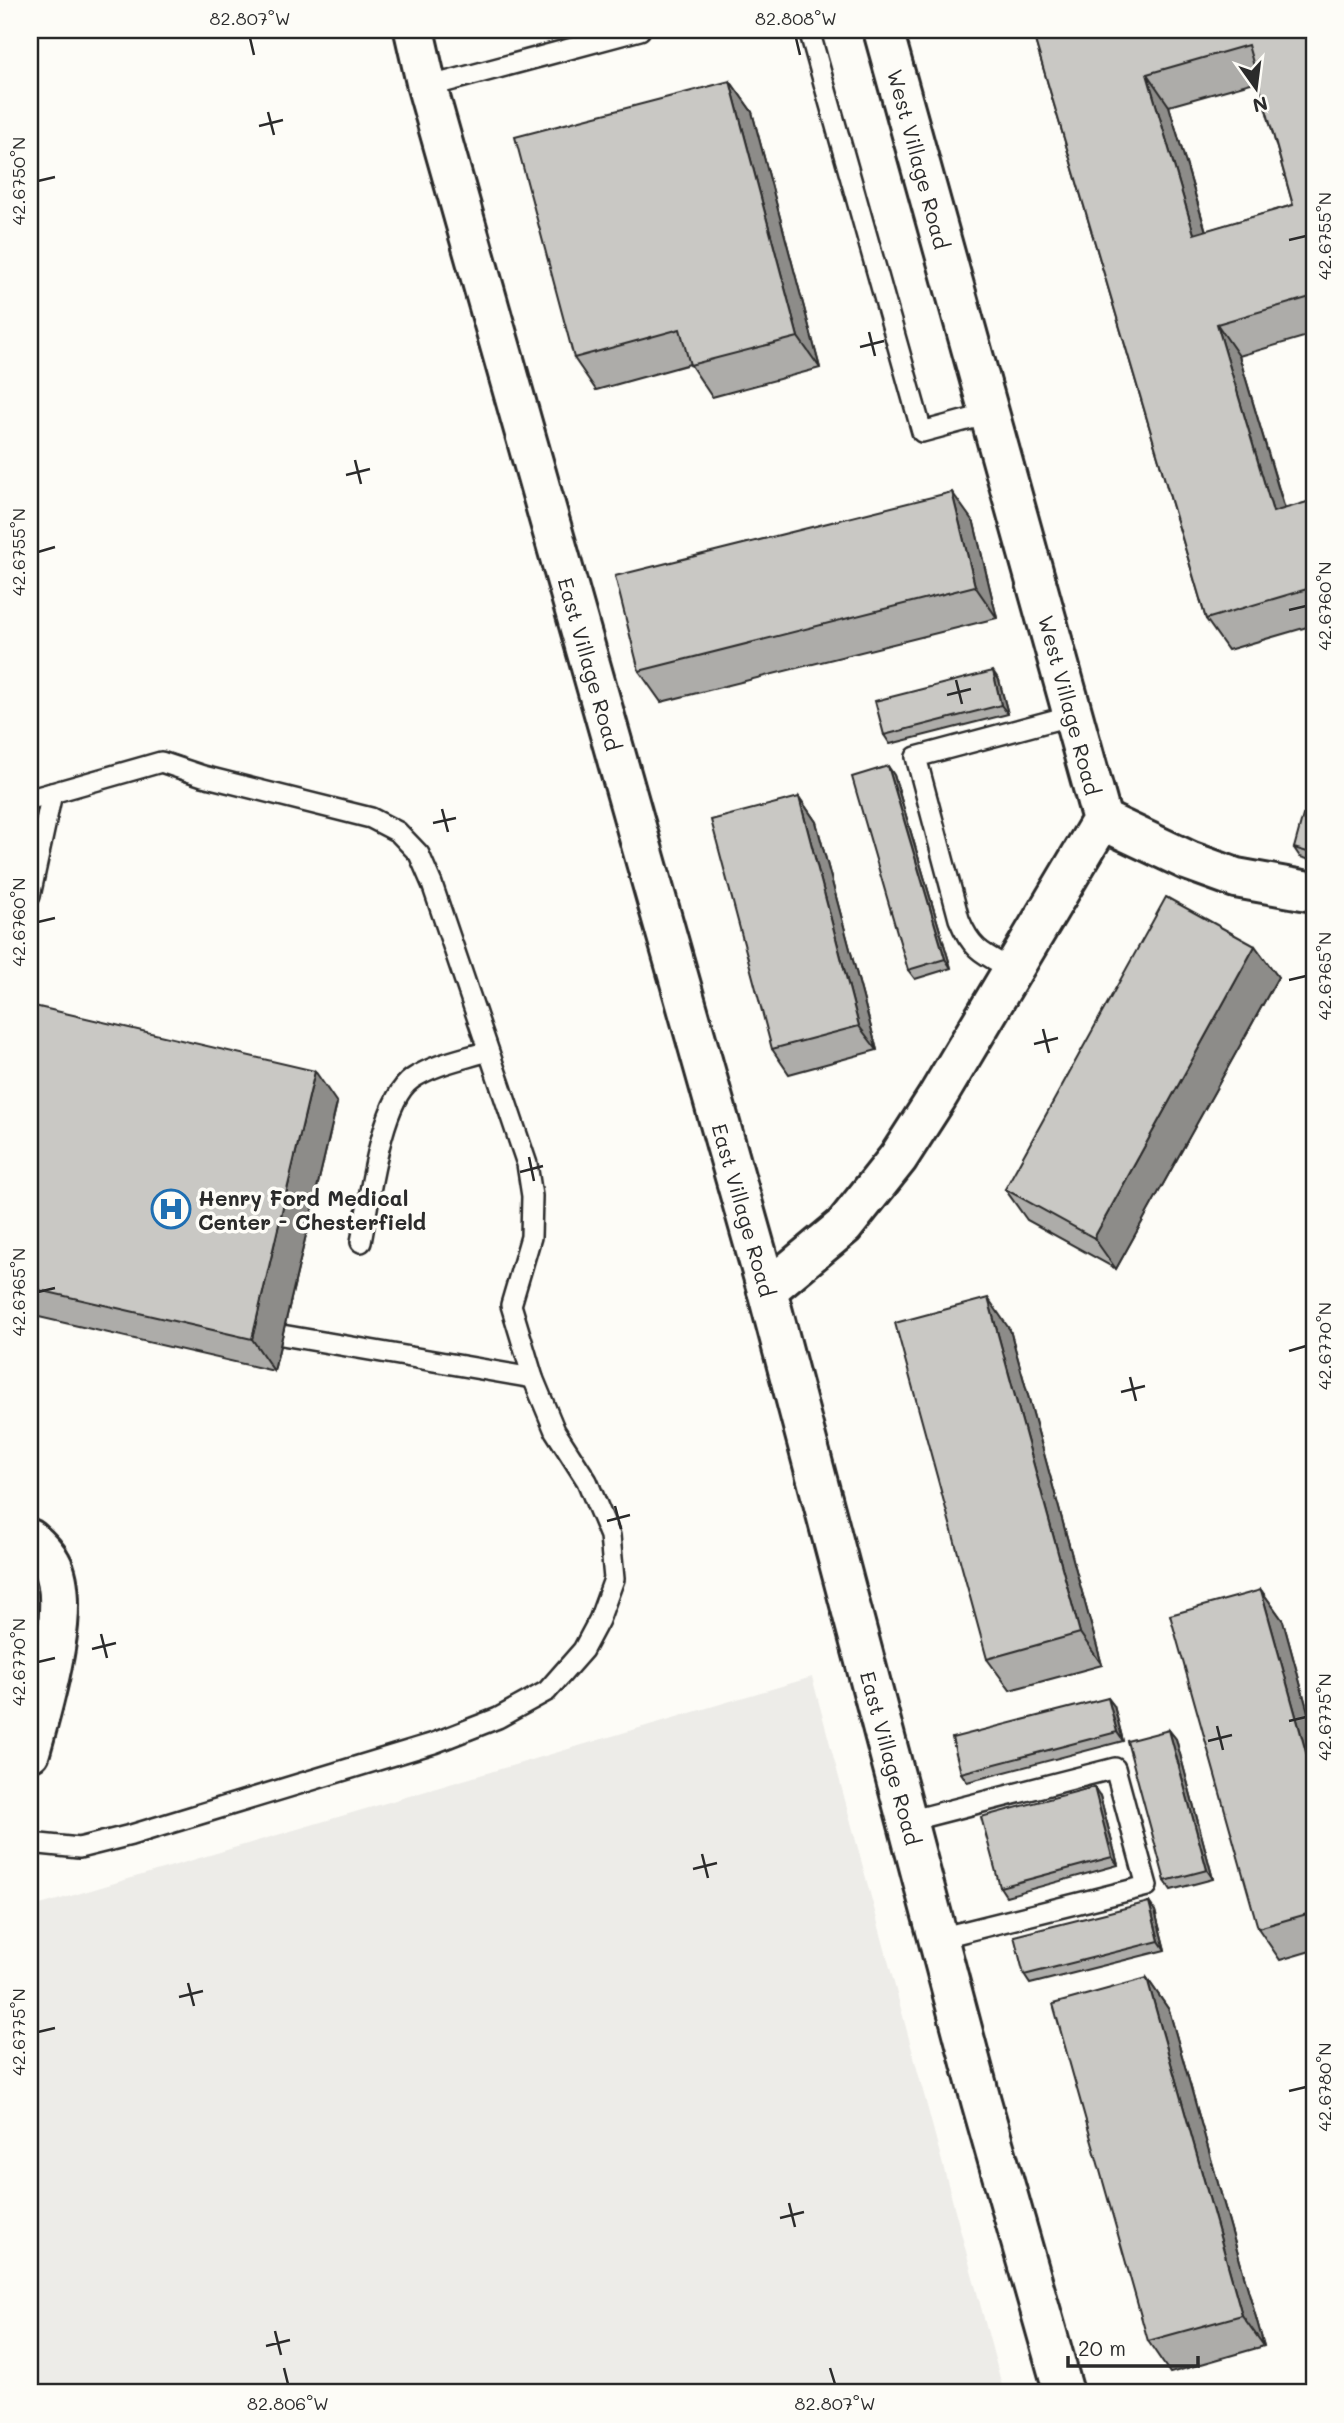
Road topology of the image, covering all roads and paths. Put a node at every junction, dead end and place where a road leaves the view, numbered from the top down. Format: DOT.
graph roads {
  1 [pos="414,30"];
  2 [pos="640,30"];
  3 [pos="809,30"];
  4 [pos="883,30"];
  5 [pos="427,87"];
  6 [pos="989,414"];
  7 [pos="1073,715"];
  8 [pos="52,793"];
  9 [pos="30,799"];
  10 [pos="1102,820"];
  11 [pos="1314,892"];
  12 [pos="30,896"];
  13 [pos="1013,970"];
  14 [pos="488,1051"];
  15 [pos="361,1242"];
  16 [pos="767,1290"];
  17 [pos="282,1335"];
  18 [pos="533,1378"];
  19 [pos="30,1539"];
  20 [pos="30,1752"];
  21 [pos="908,1821"];
  22 [pos="30,1843"];
  23 [pos="939,1938"];
  24 [pos="1064,2393"];
  1 -- 5 [label="street, East Village Road"];
  2 -- 5 [label="lane"];
  3 -- 6 [label="lane"];
  4 -- 6 [label="street, West Village Road"];
  5 -- 16 [label="street, East Village Road"];
  6 -- 7 [label="street, West Village Road"];
  7 -- 10 [label="street, West Village Road"];
  7 -- 13 [label="lane"];
  8 -- 9 [label="lane"];
  8 -- 12 [label="lane"];
  8 -- 14 [label="lane"];
  10 -- 11 [label="street"];
  10 -- 13 [label="street, West Village Road"];
  13 -- 16 [label="street, West Village Road"];
  14 -- 15 [label="lane"];
  14 -- 18 [label="lane"];
  16 -- 21 [label="street, East Village Road"];
  17 -- 18 [label="lane"];
  18 -- 22 [label="lane"];
  19 -- 20 [label="street"];
  21 -- 23 [label="street, East Village Road"];
  21 -- 23 [label="lane"];
  23 -- 24 [label="street, East Village Road"];
}
